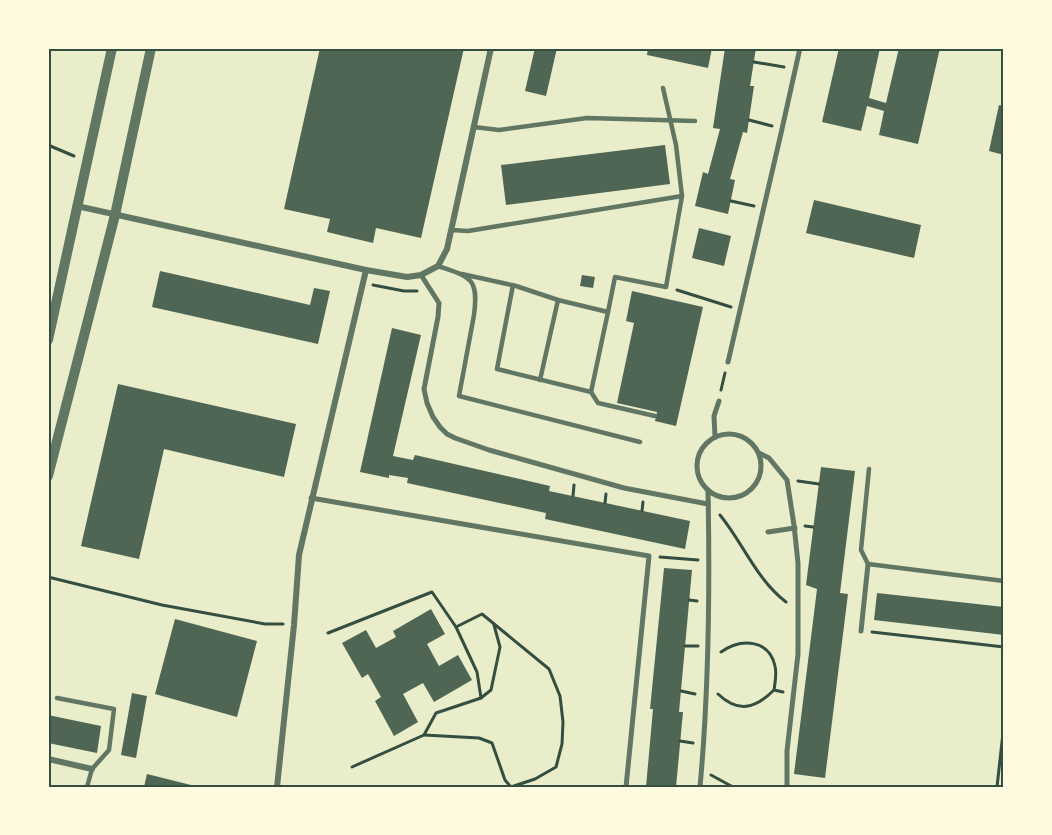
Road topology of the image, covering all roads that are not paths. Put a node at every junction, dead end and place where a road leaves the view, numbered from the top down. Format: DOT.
graph roads {
  1 [pos="112,48"];
  2 [pos="151,48"];
  3 [pos="490,48"];
  4 [pos="800,48"];
  5 [pos="663,88"];
  6 [pos="670,121"];
  7 [pos="695,121"];
  8 [pos="474,127"];
  9 [pos="682,196"];
  10 [pos="77,206"];
  11 [pos="115,215"];
  12 [pos="452,230"];
  13 [pos="438,266"];
  14 [pos="366,270"];
  15 [pos="462,274"];
  16 [pos="421,275"];
  17 [pos="513,285"];
  18 [pos="558,300"];
  19 [pos="608,312"];
  20 [pos="48,340"];
  21 [pos="728,362"];
  22 [pos="540,380"];
  23 [pos="591,392"];
  24 [pos="719,401"];
  25 [pos="655,416"];
  26 [pos="715,437"];
  27 [pos="640,442"];
  28 [pos="759,453"];
  29 [pos="869,469"];
  30 [pos="48,476"];
  31 [pos="708,490"];
  32 [pos="311,498"];
  33 [pos="708,504"];
  34 [pos="795,528"];
  35 [pos="768,532"];
  36 [pos="868,564"];
  37 [pos="1004,581"];
  38 [pos="861,631"];
  39 [pos="57,698"];
  40 [pos="48,759"];
  41 [pos="92,769"];
  42 [pos="87,787"];
  43 [pos="277,787"];
  44 [pos="626,787"];
  45 [pos="700,787"];
  46 [pos="787,787"];
  1 -- 10 [label="street"];
  2 -- 11 [label="street"];
  3 -- 8 [label="street"];
  4 -- 21 [label="street"];
  5 -- 6 [label="lane"];
  6 -- 7 [label="lane"];
  6 -- 8 [label="lane"];
  6 -- 9 [label="lane"];
  8 -- 12 [label="street"];
  9 -- 12 [label="lane"];
  9 -- 19 [label="lane"];
  10 -- 11 [label="street"];
  10 -- 20 [label="street"];
  11 -- 14 [label="street"];
  11 -- 30 [label="street"];
  12 -- 13 [label="street"];
  13 -- 15 [label="lane"];
  13 -- 16 [label="street"];
  14 -- 16 [label="street"];
  14 -- 32 [label="street"];
  15 -- 17 [label="lane"];
  15 -- 27 [label="lane"];
  16 -- 33 [label="street"];
  17 -- 18 [label="lane"];
  17 -- 22 [label="lane"];
  18 -- 19 [label="lane"];
  18 -- 22 [label="lane"];
  19 -- 23 [label="lane"];
  22 -- 23 [label="lane"];
  23 -- 25 [label="lane"];
  24 -- 26 [label="street"];
  26 -- 28 [label="street"];
  26 -- 31 [label="street"];
  28 -- 31 [label="street"];
  28 -- 34 [label="street"];
  29 -- 36 [label="lane"];
  31 -- 33 [label="street"];
  32 -- 43 [label="street"];
  32 -- 44 [label="street"];
  33 -- 45 [label="street"];
  34 -- 35 [label="street"];
  34 -- 46 [label="street"];
  36 -- 37 [label="lane"];
  36 -- 38 [label="street"];
  39 -- 41 [label="lane"];
  40 -- 41 [label="street"];
  41 -- 42 [label="lane"];
}
